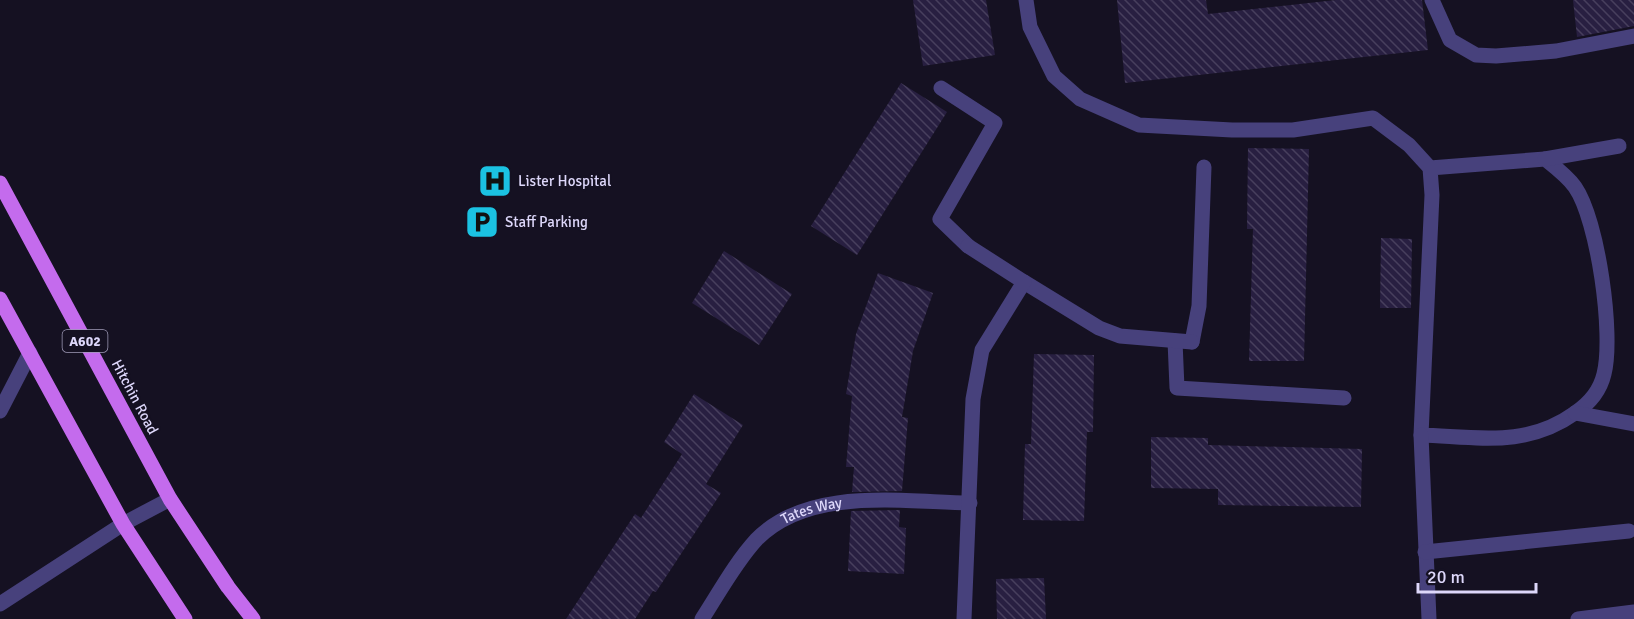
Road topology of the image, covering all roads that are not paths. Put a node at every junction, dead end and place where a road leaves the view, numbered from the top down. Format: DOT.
graph roads {
  1 [pos="1026,0"];
  2 [pos="1432,0"];
  3 [pos="1634,36"];
  4 [pos="941,88"];
  5 [pos="1619,146"];
  6 [pos="1545,159"];
  7 [pos="1204,167"];
  8 [pos="1430,168"];
  9 [pos="0,183"];
  10 [pos="1024,282"];
  11 [pos="0,299"];
  12 [pos="1175,341"];
  13 [pos="30,353"];
  14 [pos="1344,398"];
  15 [pos="0,411"];
  16 [pos="1575,413"];
  17 [pos="1634,424"];
  18 [pos="1421,435"];
  19 [pos="170,499"];
  20 [pos="970,503"];
  21 [pos="123,524"];
  22 [pos="1629,531"];
  23 [pos="1425,552"];
  24 [pos="0,604"];
  25 [pos="1634,612"];
  26 [pos="186,619"];
  27 [pos="252,619"];
  28 [pos="702,619"];
  29 [pos="964,619"];
  30 [pos="1429,619"];
  31 [pos="1578,619"];
  1 -- 8 [label="street"];
  2 -- 3 [label="street"];
  4 -- 10 [label="street"];
  5 -- 6 [label="street"];
  6 -- 8 [label="street"];
  6 -- 16 [label="street"];
  7 -- 12 [label="street"];
  8 -- 18 [label="street"];
  9 -- 19 [label="main road, Hitchin Road / A602"];
  10 -- 12 [label="street"];
  10 -- 20 [label="street"];
  11 -- 13 [label="main road"];
  12 -- 14 [label="street"];
  13 -- 15 [label="street"];
  13 -- 21 [label="main road"];
  16 -- 17 [label="street"];
  16 -- 18 [label="street"];
  18 -- 23 [label="street"];
  19 -- 21 [label="street"];
  19 -- 27 [label="main road, Hitchin Road / A602"];
  20 -- 28 [label="street, Tates Way"];
  20 -- 29 [label="street"];
  21 -- 24 [label="street"];
  21 -- 26 [label="main road"];
  22 -- 23 [label="street"];
  23 -- 30 [label="street"];
  25 -- 31 [label="street"];
}
